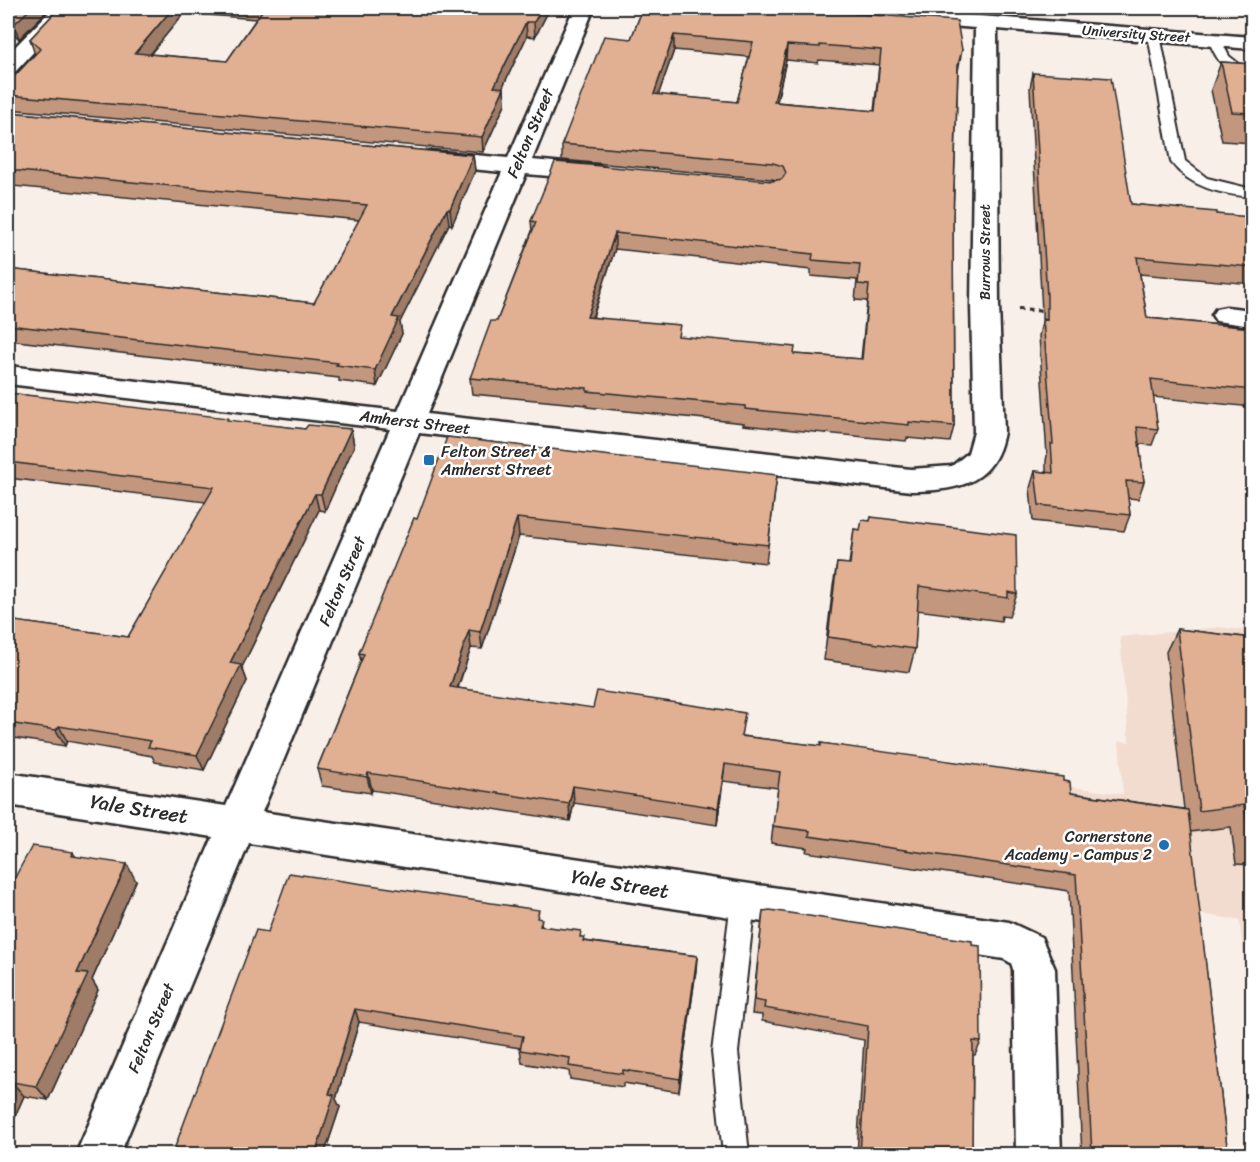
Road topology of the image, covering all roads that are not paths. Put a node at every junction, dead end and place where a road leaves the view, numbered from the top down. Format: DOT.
graph roads {
  1 [pos="64,8"];
  2 [pos="584,8"];
  3 [pos="804,8"];
  4 [pos="986,22"];
  5 [pos="1154,35"];
  6 [pos="1215,40"];
  7 [pos="1252,43"];
  8 [pos="8,66"];
  9 [pos="1252,79"];
  10 [pos="409,156"];
  11 [pos="515,166"];
  12 [pos="620,175"];
  13 [pos="1252,193"];
  14 [pos="8,375"];
  15 [pos="410,422"];
  16 [pos="964,473"];
  17 [pos="8,789"];
  18 [pos="238,824"];
  19 [pos="743,902"];
  20 [pos="98,1155"];
  21 [pos="736,1155"];
  22 [pos="1039,1155"];
  1 -- 8 [label="street"];
  2 -- 11 [label="street, Felton Street"];
  3 -- 4 [label="street, University Street"];
  4 -- 5 [label="street, University Street"];
  4 -- 16 [label="street, Burrows Street"];
  5 -- 6 [label="street, University Street"];
  5 -- 13 [label="lane"];
  6 -- 7 [label="street, University Street"];
  6 -- 9 [label="lane"];
  10 -- 11 [label="street"];
  11 -- 12 [label="street"];
  11 -- 15 [label="street, Felton Street"];
  14 -- 15 [label="street, Amherst Street"];
  15 -- 16 [label="street, Amherst Street"];
  15 -- 18 [label="street, Felton Street"];
  17 -- 18 [label="street, Yale Street"];
  18 -- 19 [label="street, Yale Street"];
  18 -- 20 [label="street, Felton Street"];
  19 -- 21 [label="lane"];
  19 -- 22 [label="street, Yale Street"];
}
